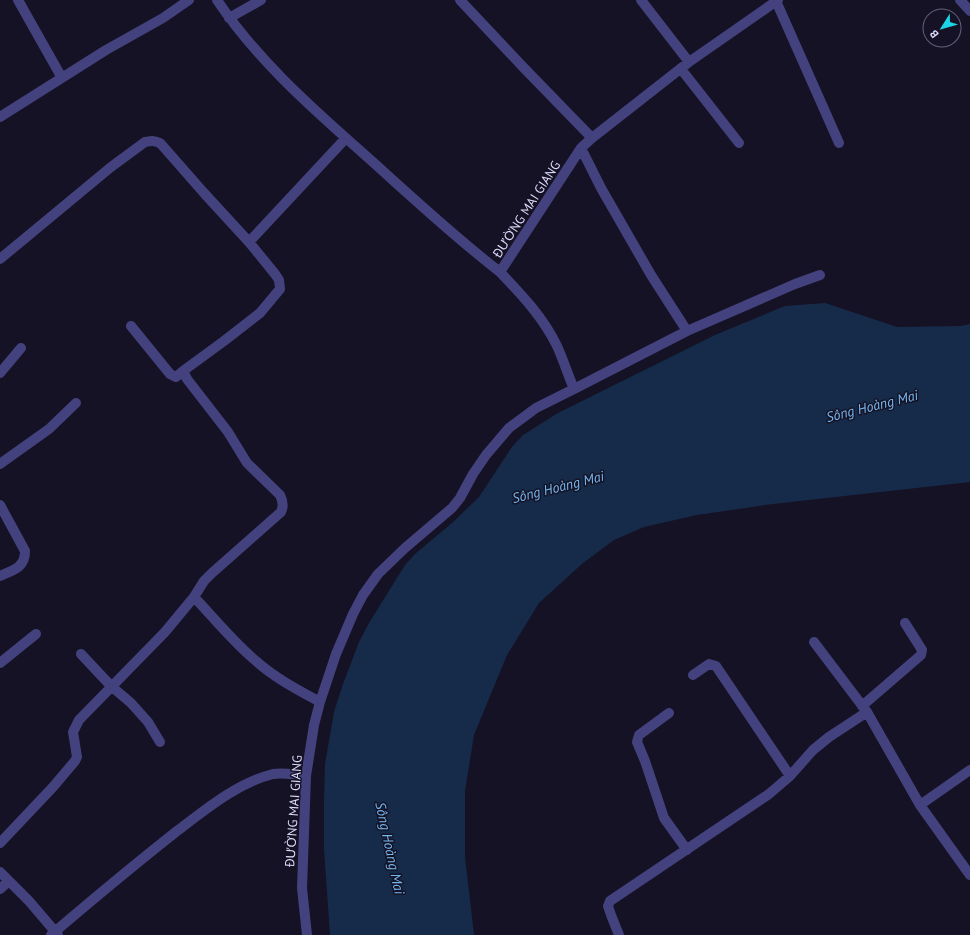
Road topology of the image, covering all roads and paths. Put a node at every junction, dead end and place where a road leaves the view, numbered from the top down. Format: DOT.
graph roads {
  1 [pos="18,0"];
  2 [pos="189,0"];
  3 [pos="217,0"];
  4 [pos="261,0"];
  5 [pos="460,0"];
  6 [pos="641,0"];
  7 [pos="960,0"];
  8 [pos="777,1"];
  9 [pos="970,11"];
  10 [pos="229,18"];
  11 [pos="685,66"];
  12 [pos="62,78"];
  13 [pos="0,117"];
  14 [pos="346,138"];
  15 [pos="592,138"];
  16 [pos="739,143"];
  17 [pos="839,143"];
  18 [pos="581,148"];
  19 [pos="249,242"];
  20 [pos="0,259"];
  21 [pos="500,272"];
  22 [pos="820,275"];
  23 [pos="131,326"];
  24 [pos="687,331"];
  25 [pos="21,348"];
  26 [pos="183,371"];
  27 [pos="0,373"];
  28 [pos="574,389"];
  29 [pos="76,403"];
  30 [pos="0,464"];
  31 [pos="0,504"];
  32 [pos="0,576"];
  33 [pos="194,597"];
  34 [pos="905,623"];
  35 [pos="36,634"];
  36 [pos="814,642"];
  37 [pos="81,654"];
  38 [pos="0,664"];
  39 [pos="693,675"];
  40 [pos="111,686"];
  41 [pos="320,702"];
  42 [pos="864,709"];
  43 [pos="669,713"];
  44 [pos="160,742"];
  45 [pos="970,770"];
  46 [pos="306,776"];
  47 [pos="790,776"];
  48 [pos="920,805"];
  49 [pos="0,844"];
  50 [pos="687,850"];
  51 [pos="0,872"];
  52 [pos="970,875"];
  53 [pos="10,881"];
  54 [pos="0,889"];
  55 [pos="55,934"];
  56 [pos="307,935"];
  57 [pos="619,935"];
  1 -- 12 [label="street"];
  2 -- 12 [label="street"];
  3 -- 10 [label="street"];
  4 -- 10 [label="street"];
  5 -- 15 [label="street"];
  6 -- 11 [label="street"];
  7 -- 9 [label="street"];
  8 -- 11 [label="street, ĐƯỜNG MAI GIANG"];
  8 -- 17 [label="street"];
  10 -- 14 [label="street"];
  11 -- 15 [label="street, ĐƯỜNG MAI GIANG"];
  11 -- 16 [label="street"];
  12 -- 13 [label="street"];
  14 -- 19 [label="street"];
  14 -- 21 [label="street"];
  15 -- 18 [label="street, ĐƯỜNG MAI GIANG"];
  18 -- 21 [label="street, ĐƯỜNG MAI GIANG"];
  18 -- 24 [label="street"];
  19 -- 20 [label="street"];
  19 -- 26 [label="street"];
  21 -- 28 [label="street, ĐƯỜNG MAI GIANG"];
  22 -- 24 [label="street"];
  23 -- 26 [label="street"];
  24 -- 28 [label="street"];
  25 -- 27 [label="street"];
  26 -- 33 [label="street"];
  28 -- 41 [label="street, ĐƯỜNG MAI GIANG"];
  29 -- 30 [label="street"];
  31 -- 32 [label="street"];
  33 -- 40 [label="street"];
  33 -- 41 [label="street"];
  34 -- 42 [label="street"];
  35 -- 38 [label="street"];
  36 -- 42 [label="street"];
  37 -- 40 [label="street"];
  39 -- 47 [label="street"];
  40 -- 44 [label="street"];
  40 -- 49 [label="street"];
  41 -- 46 [label="street, ĐƯỜNG MAI GIANG"];
  42 -- 47 [label="street"];
  42 -- 48 [label="street"];
  43 -- 50 [label="street"];
  45 -- 48 [label="street"];
  46 -- 55 [label="street"];
  46 -- 56 [label="street, ĐƯỜNG MAI GIANG"];
  47 -- 50 [label="street"];
  48 -- 52 [label="street"];
  50 -- 57 [label="street"];
  51 -- 53 [label="street"];
  53 -- 54 [label="street"];
  53 -- 55 [label="street"];
}
